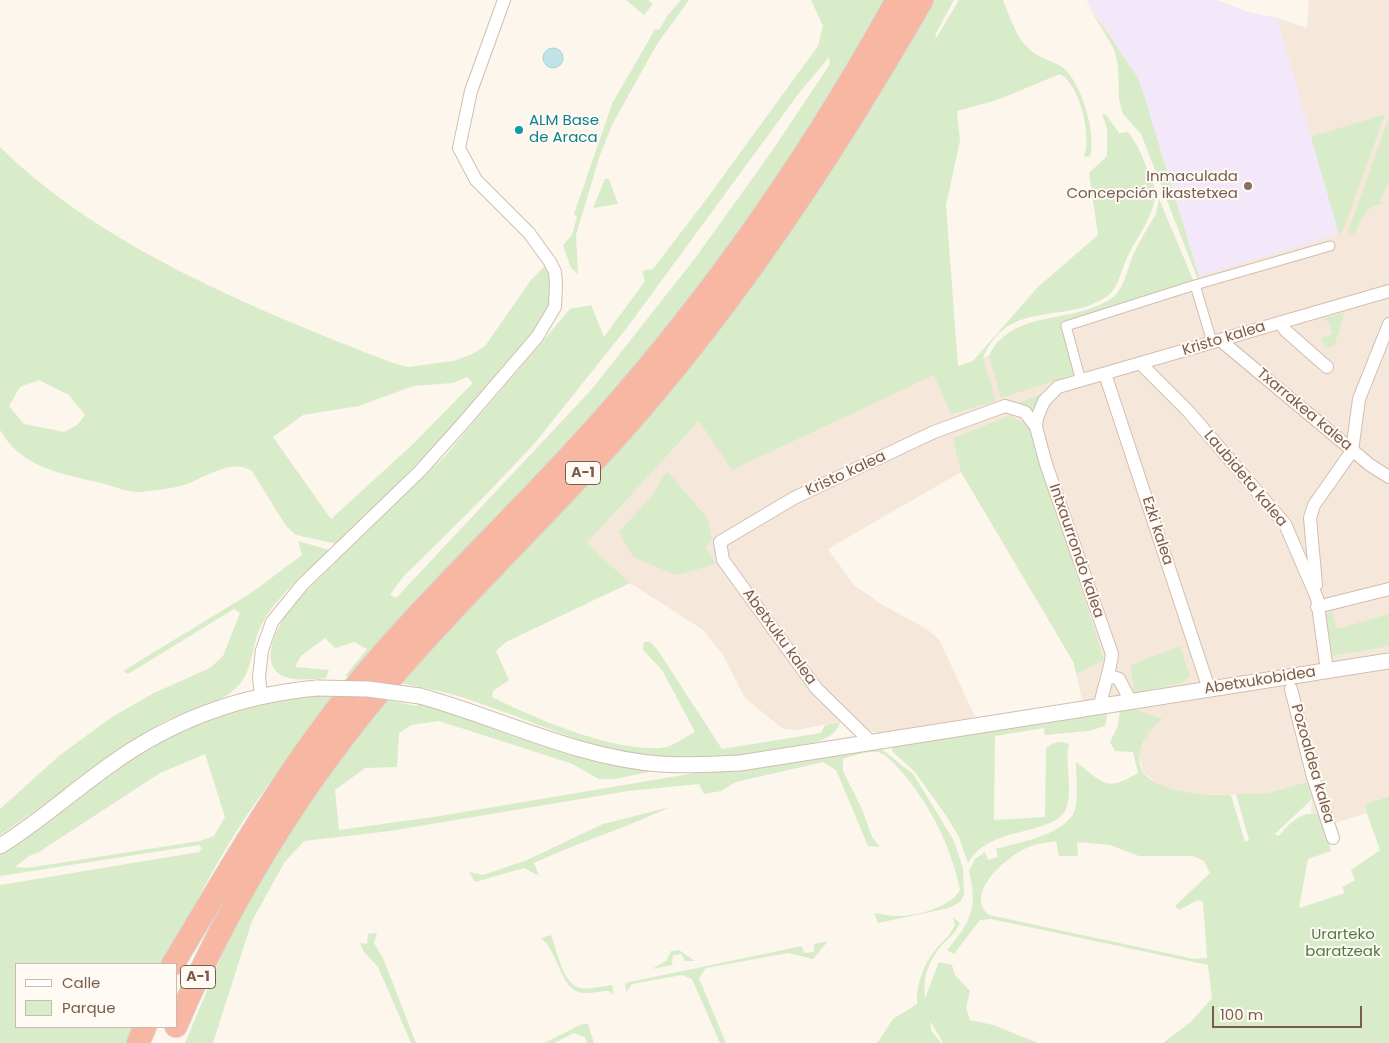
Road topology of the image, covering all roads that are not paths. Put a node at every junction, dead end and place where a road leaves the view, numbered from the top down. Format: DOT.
graph roads {
  1 [pos="504,0"];
  2 [pos="897,0"];
  3 [pos="922,0"];
  4 [pos="1330,246"];
  5 [pos="1195,285"];
  6 [pos="1389,291"];
  7 [pos="1280,323"];
  8 [pos="1389,324"];
  9 [pos="1216,341"];
  10 [pos="1141,364"];
  11 [pos="1327,367"];
  12 [pos="1105,374"];
  13 [pos="1080,381"];
  14 [pos="1036,427"];
  15 [pos="1352,450"];
  16 [pos="1389,477"];
  17 [pos="720,542"];
  18 [pos="1389,589"];
  19 [pos="1317,602"];
  20 [pos="1389,661"];
  21 [pos="1327,671"];
  22 [pos="1110,676"];
  23 [pos="1209,689"];
  24 [pos="1291,689"];
  25 [pos="261,695"];
  26 [pos="1131,702"];
  27 [pos="1100,706"];
  28 [pos="871,742"];
  29 [pos="1334,838"];
  30 [pos="0,846"];
  31 [pos="210,903"];
  32 [pos="174,963"];
  33 [pos="178,969"];
  34 [pos="178,1022"];
  35 [pos="145,1028"];
  36 [pos="153,1028"];
  37 [pos="175,1028"];
  38 [pos="138,1043"];
  39 [pos="147,1043"];
  40 [pos="169,1043"];
  1 -- 25 [label="street"];
  2 -- 31 [label="highway, A-1"];
  3 -- 34 [label="highway, A-1"];
  4 -- 5 [label="street"];
  5 -- 9 [label="street"];
  5 -- 13 [label="street"];
  6 -- 7 [label="street, Kristo kalea"];
  7 -- 9 [label="street, Kristo kalea"];
  7 -- 11 [label="street"];
  8 -- 15 [label="street"];
  9 -- 10 [label="street, Kristo kalea"];
  9 -- 15 [label="street, Txarrakea kalea"];
  10 -- 12 [label="street, Kristo kalea"];
  10 -- 19 [label="street, Laubideta kalea"];
  12 -- 13 [label="street, Kristo kalea"];
  12 -- 23 [label="street, Ezki kalea"];
  13 -- 14 [label="street, Kristo kalea"];
  14 -- 17 [label="street, Kristo kalea"];
  14 -- 22 [label="street, Intxaurrondo kalea"];
  15 -- 16 [label="street, Txarrakea kalea"];
  15 -- 19 [label="street"];
  17 -- 28 [label="street, Abetxuku kalea"];
  18 -- 19 [label="street"];
  19 -- 21 [label="street, Laubideta kalea"];
  20 -- 21 [label="street, Abetxukobidea"];
  21 -- 23 [label="street, Abetxukobidea"];
  22 -- 26 [label="street"];
  22 -- 27 [label="street, Intxaurrondo kalea"];
  23 -- 26 [label="street, Abetxukobidea"];
  24 -- 29 [label="street, Pozoaldea kalea"];
  25 -- 28 [label="street, Abetxukobidea, bridge"];
  25 -- 30 [label="street, Abetxukobidea"];
  26 -- 27 [label="street, Abetxukobidea"];
  27 -- 28 [label="street, Abetxukobidea"];
  31 -- 32 [label="highway"];
  31 -- 33 [label="highway, A-1"];
  35 -- 38 [label="highway"];
  36 -- 39 [label="highway"];
  37 -- 40 [label="highway, A-1"];
}
